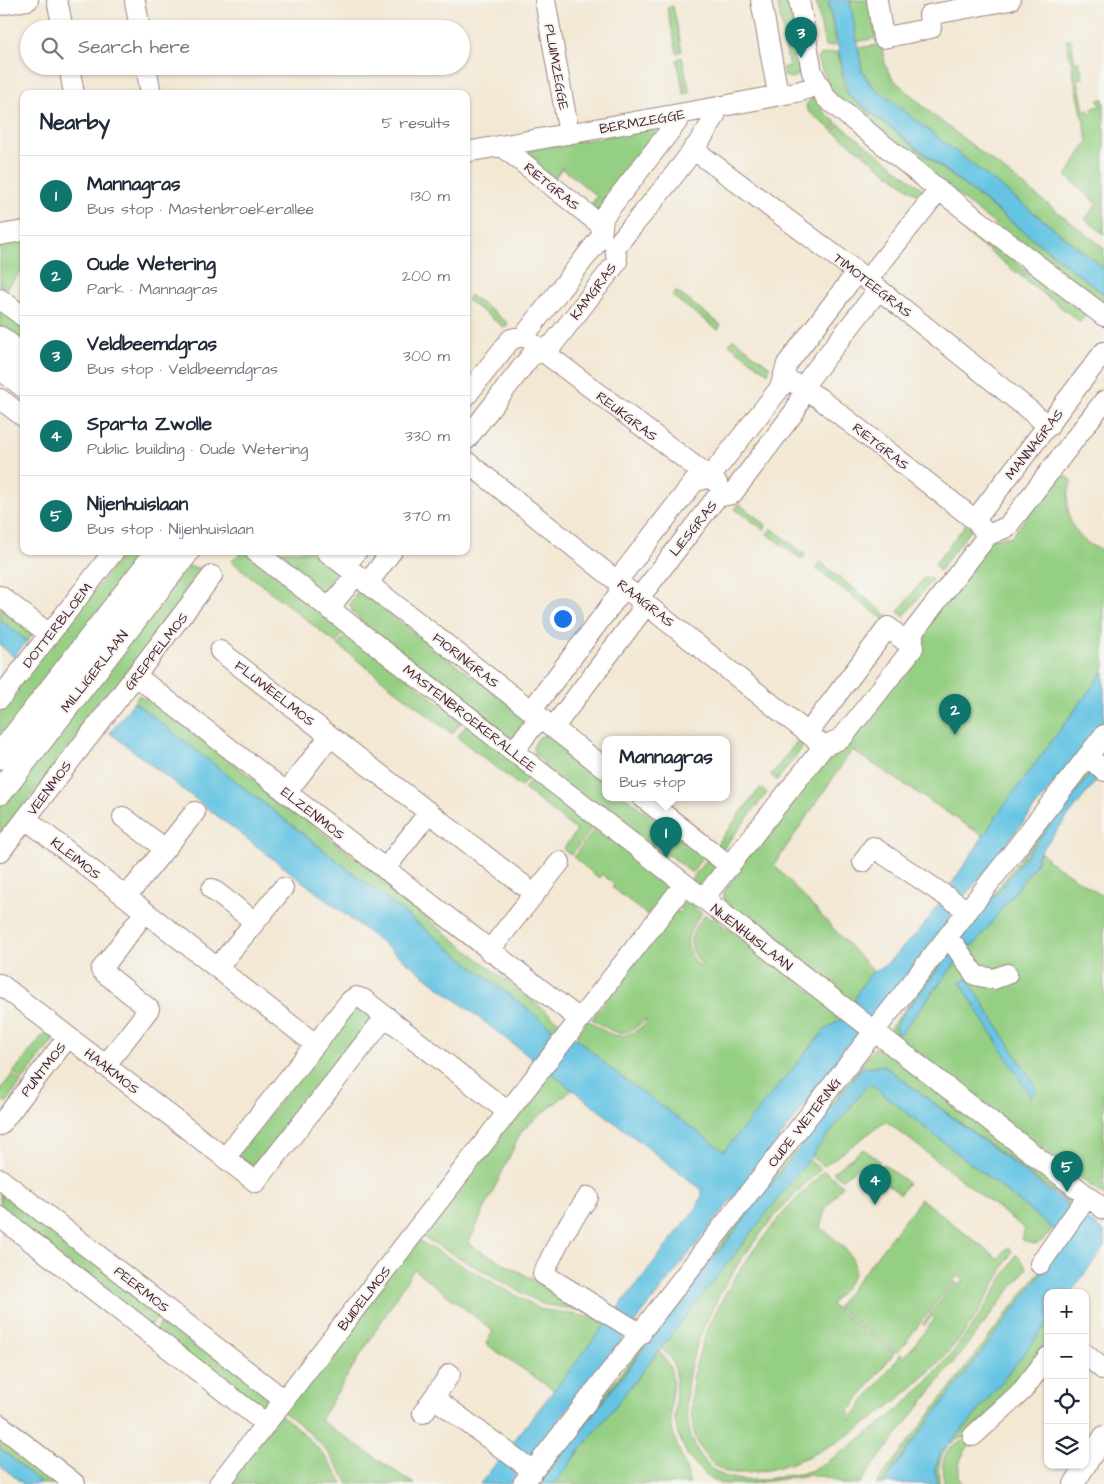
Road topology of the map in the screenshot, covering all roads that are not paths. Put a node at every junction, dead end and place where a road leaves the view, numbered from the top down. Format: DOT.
graph roads {
  1 [pos="28,0"];
  2 [pos="57,0"];
  3 [pos="545,0"];
  4 [pos="761,0"];
  5 [pos="799,0"];
  6 [pos="877,0"];
  7 [pos="1010,0"];
  8 [pos="135,1"];
  9 [pos="0,5"];
  10 [pos="60,20"];
  11 [pos="138,20"];
  12 [pos="71,75"];
  13 [pos="148,75"];
  14 [pos="817,85"];
  15 [pos="73,90"];
  16 [pos="150,90"];
  17 [pos="778,94"];
  18 [pos="718,107"];
  19 [pos="683,114"];
  20 [pos="570,134"];
  21 [pos="502,146"];
  22 [pos="693,149"];
  23 [pos="470,151"];
  24 [pos="939,190"];
  25 [pos="20,232"];
  26 [pos="0,235"];
  27 [pos="606,237"];
  28 [pos="868,280"];
  29 [pos="0,298"];
  30 [pos="20,314"];
  31 [pos="1104,316"];
  32 [pos="524,336"];
  33 [pos="0,339"];
  34 [pos="542,350"];
  35 [pos="1104,352"];
  36 [pos="20,355"];
  37 [pos="0,366"];
  38 [pos="784,375"];
  39 [pos="20,382"];
  40 [pos="803,390"];
  41 [pos="470,391"];
  42 [pos="0,398"];
  43 [pos="1104,401"];
  44 [pos="20,414"];
  45 [pos="1049,426"];
  46 [pos="470,435"];
  47 [pos="470,464"];
  48 [pos="710,477"];
  49 [pos="732,494"];
  50 [pos="982,528"];
  51 [pos="111,555"];
  52 [pos="156,555"];
  53 [pos="184,555"];
  54 [pos="260,555"];
  55 [pos="333,555"];
  56 [pos="384,555"];
  57 [pos="356,569"];
  58 [pos="212,576"];
  59 [pos="620,583"];
  60 [pos="0,596"];
  61 [pos="641,600"];
  62 [pos="329,608"];
  63 [pos="50,634"];
  64 [pos="913,648"];
  65 [pos="220,651"];
  66 [pos="7,675"];
  67 [pos="136,676"];
  68 [pos="0,698"];
  69 [pos="541,719"];
  70 [pos="98,724"];
  71 [pos="808,733"];
  72 [pos="1104,735"];
  73 [pos="330,736"];
  74 [pos="824,746"];
  75 [pos="513,752"];
  76 [pos="0,756"];
  77 [pos="1088,756"];
  78 [pos="602,766"];
  79 [pos="1104,771"];
  80 [pos="0,792"];
  81 [pos="286,792"];
  82 [pos="647,801"];
  83 [pos="195,812"];
  84 [pos="429,812"];
  85 [pos="122,817"];
  86 [pos="26,819"];
  87 [pos="164,848"];
  88 [pos="0,852"];
  89 [pos="560,862"];
  90 [pos="863,862"];
  91 [pos="730,866"];
  92 [pos="385,869"];
  93 [pos="524,885"];
  94 [pos="684,885"];
  95 [pos="282,888"];
  96 [pos="212,889"];
  97 [pos="126,897"];
  98 [pos="703,899"];
  99 [pos="958,903"];
  100 [pos="145,912"];
  101 [pos="255,922"];
  102 [pos="955,947"];
  103 [pos="489,951"];
  104 [pos="217,968"];
  105 [pos="1007,974"];
  106 [pos="0,984"];
  107 [pos="386,1016"];
  108 [pos="864,1024"];
  109 [pos="574,1026"];
  110 [pos="68,1037"];
  111 [pos="315,1044"];
  112 [pos="105,1066"];
  113 [pos="508,1112"];
  114 [pos="0,1125"];
  115 [pos="225,1158"];
  116 [pos="0,1179"];
  117 [pos="588,1197"];
  118 [pos="1083,1203"];
  119 [pos="1104,1209"];
  120 [pos="0,1217"];
  121 [pos="1040,1264"];
  122 [pos="627,1325"];
  123 [pos="1089,1357"];
  124 [pos="1044,1362"];
  125 [pos="1104,1370"];
  126 [pos="450,1374"];
  127 [pos="284,1400"];
  128 [pos="266,1424"];
  129 [pos="0,1425"];
  130 [pos="973,1436"];
  131 [pos="1104,1436"];
  132 [pos="527,1473"];
  133 [pos="75,1484"];
  134 [pos="219,1484"];
  135 [pos="1074,1484"];
  1 -- 9 [label="street"];
  2 -- 10 [label="street"];
  3 -- 20 [label="street, PLUIMZEGGE"];
  4 -- 17 [label="street"];
  5 -- 14 [label="street"];
  6 -- 7 [label="street"];
  8 -- 11 [label="street"];
  12 -- 15 [label="street"];
  13 -- 16 [label="street"];
  14 -- 17 [label="street, BERMZEGGE"];
  14 -- 24 [label="street"];
  17 -- 18 [label="street, BERMZEGGE"];
  18 -- 19 [label="street, BERMZEGGE"];
  18 -- 22 [label="street, KAMGRAS"];
  19 -- 20 [label="street, BERMZEGGE"];
  19 -- 27 [label="street, KAMGRAS"];
  20 -- 21 [label="street, BERMZEGGE"];
  21 -- 23 [label="street, BERMZEGGE"];
  21 -- 27 [label="street, RIETGRAS"];
  22 -- 27 [label="street, KAMGRAS"];
  22 -- 28 [label="street, TIMOTEEGRAS"];
  24 -- 28 [label="street, LIESGRAS"];
  24 -- 31 [label="street"];
  25 -- 26 [label="street"];
  27 -- 32 [label="street, KAMGRAS"];
  27 -- 34 [label="street, KAMGRAS"];
  28 -- 38 [label="street, LIESGRAS"];
  28 -- 40 [label="street, LIESGRAS"];
  28 -- 45 [label="street, TIMOTEEGRAS"];
  29 -- 30 [label="street"];
  32 -- 34 [label="street, REUKGRAS"];
  32 -- 41 [label="street, KAMGRAS"];
  33 -- 36 [label="main road"];
  34 -- 46 [label="street, KAMGRAS"];
  34 -- 48 [label="street, REUKGRAS"];
  35 -- 45 [label="street, MANNAGRAS"];
  37 -- 39 [label="main road"];
  38 -- 40 [label="street, RIETGRAS"];
  38 -- 48 [label="street, LIESGRAS"];
  40 -- 49 [label="street, LIESGRAS"];
  40 -- 50 [label="street, RIETGRAS"];
  42 -- 44 [label="street"];
  43 -- 50 [label="street, MANNAGRAS"];
  45 -- 50 [label="street, MANNAGRAS"];
  47 -- 59 [label="street, RAAIGRAS"];
  48 -- 49 [label="street, REUKGRAS"];
  48 -- 59 [label="street, LIESGRAS"];
  49 -- 61 [label="street, LIESGRAS"];
  50 -- 64 [label="street, MANNAGRAS"];
  51 -- 63 [label="street, DOTTERBLOEM"];
  52 -- 76 [label="main road, MILLIGERLAAN"];
  53 -- 80 [label="main road, MILLIGERLAAN"];
  54 -- 62 [label="street, MASTENBROEKERALLEE"];
  55 -- 57 [label="street, FIORINGRAS"];
  56 -- 57 [label="street"];
  57 -- 62 [label="street"];
  57 -- 69 [label="street, FIORINGRAS"];
  58 -- 67 [label="street, GREPPELMOS"];
  59 -- 61 [label="street, RAAIGRAS"];
  59 -- 69 [label="street, LIESGRAS"];
  60 -- 63 [label="street"];
  61 -- 69 [label="street, LIESGRAS"];
  61 -- 71 [label="street, RAAIGRAS"];
  62 -- 75 [label="street, MASTENBROEKERALLEE"];
  63 -- 66 [label="street, DOTTERBLOEM"];
  64 -- 71 [label="street"];
  64 -- 74 [label="street, MANNAGRAS"];
  65 -- 73 [label="street, FLUWEELMOS"];
  66 -- 68 [label="street, DOTTERBLOEM"];
  67 -- 70 [label="street, GREPPELMOS"];
  67 -- 81 [label="street, ELZENMOS"];
  69 -- 75 [label="street, LIESGRAS"];
  69 -- 78 [label="street, FIORINGRAS"];
  70 -- 86 [label="street, VEENMOS"];
  71 -- 74 [label="street, RAAIGRAS"];
  72 -- 77 [label="street, OUDE WETERING"];
  73 -- 81 [label="street"];
  73 -- 84 [label="street, FLUWEELMOS"];
  74 -- 91 [label="street, MANNAGRAS"];
  75 -- 94 [label="street, MASTENBROEKERALLEE"];
  77 -- 79 [label="street"];
  77 -- 99 [label="street, OUDE WETERING"];
  81 -- 92 [label="street, ELZENMOS"];
  82 -- 91 [label="street"];
  83 -- 87 [label="street"];
  84 -- 92 [label="street"];
  84 -- 93 [label="street, FLUWEELMOS"];
  85 -- 87 [label="street"];
  86 -- 88 [label="street, VEENMOS"];
  86 -- 97 [label="street, KLEIMOS"];
  87 -- 97 [label="street"];
  89 -- 103 [label="street"];
  90 -- 99 [label="street"];
  91 -- 98 [label="street, MANNAGRAS"];
  92 -- 103 [label="street, ELZENMOS"];
  94 -- 98 [label="street, NIJENHUISLAAN"];
  94 -- 109 [label="street"];
  95 -- 101 [label="street"];
  96 -- 101 [label="street"];
  97 -- 100 [label="street, KLEIMOS"];
  98 -- 108 [label="street, NIJENHUISLAAN"];
  99 -- 102 [label="street, OUDE WETERING"];
  100 -- 104 [label="street, KLEIMOS"];
  100 -- 112 [label="street"];
  101 -- 104 [label="street"];
  102 -- 105 [label="street"];
  102 -- 108 [label="street, OUDE WETERING"];
  103 -- 109 [label="street, ELZENMOS"];
  104 -- 111 [label="street, KLEIMOS"];
  106 -- 110 [label="street, HAAKMOS"];
  107 -- 111 [label="street"];
  107 -- 113 [label="street"];
  107 -- 115 [label="street, HAAKMOS"];
  108 -- 118 [label="street, NIJENHUISLAAN"];
  108 -- 122 [label="street, OUDE WETERING"];
  109 -- 113 [label="street"];
  110 -- 112 [label="street, HAAKMOS"];
  110 -- 114 [label="street, PUNTMOS"];
  111 -- 115 [label="street"];
  112 -- 115 [label="street, HAAKMOS"];
  113 -- 127 [label="street, BUIDELMOS"];
  116 -- 127 [label="street, PEERMOS"];
  117 -- 122 [label="street"];
  118 -- 119 [label="street, NIJENHUISLAAN"];
  118 -- 121 [label="street"];
  120 -- 128 [label="street"];
  122 -- 132 [label="street, OUDE WETERING"];
  123 -- 125 [label="street"];
  124 -- 130 [label="street"];
  126 -- 132 [label="street, OUDE WETERING"];
  127 -- 128 [label="street, BUIDELMOS"];
  128 -- 134 [label="street, BUIDELMOS"];
  129 -- 133 [label="street"];
  131 -- 135 [label="street"];
}
